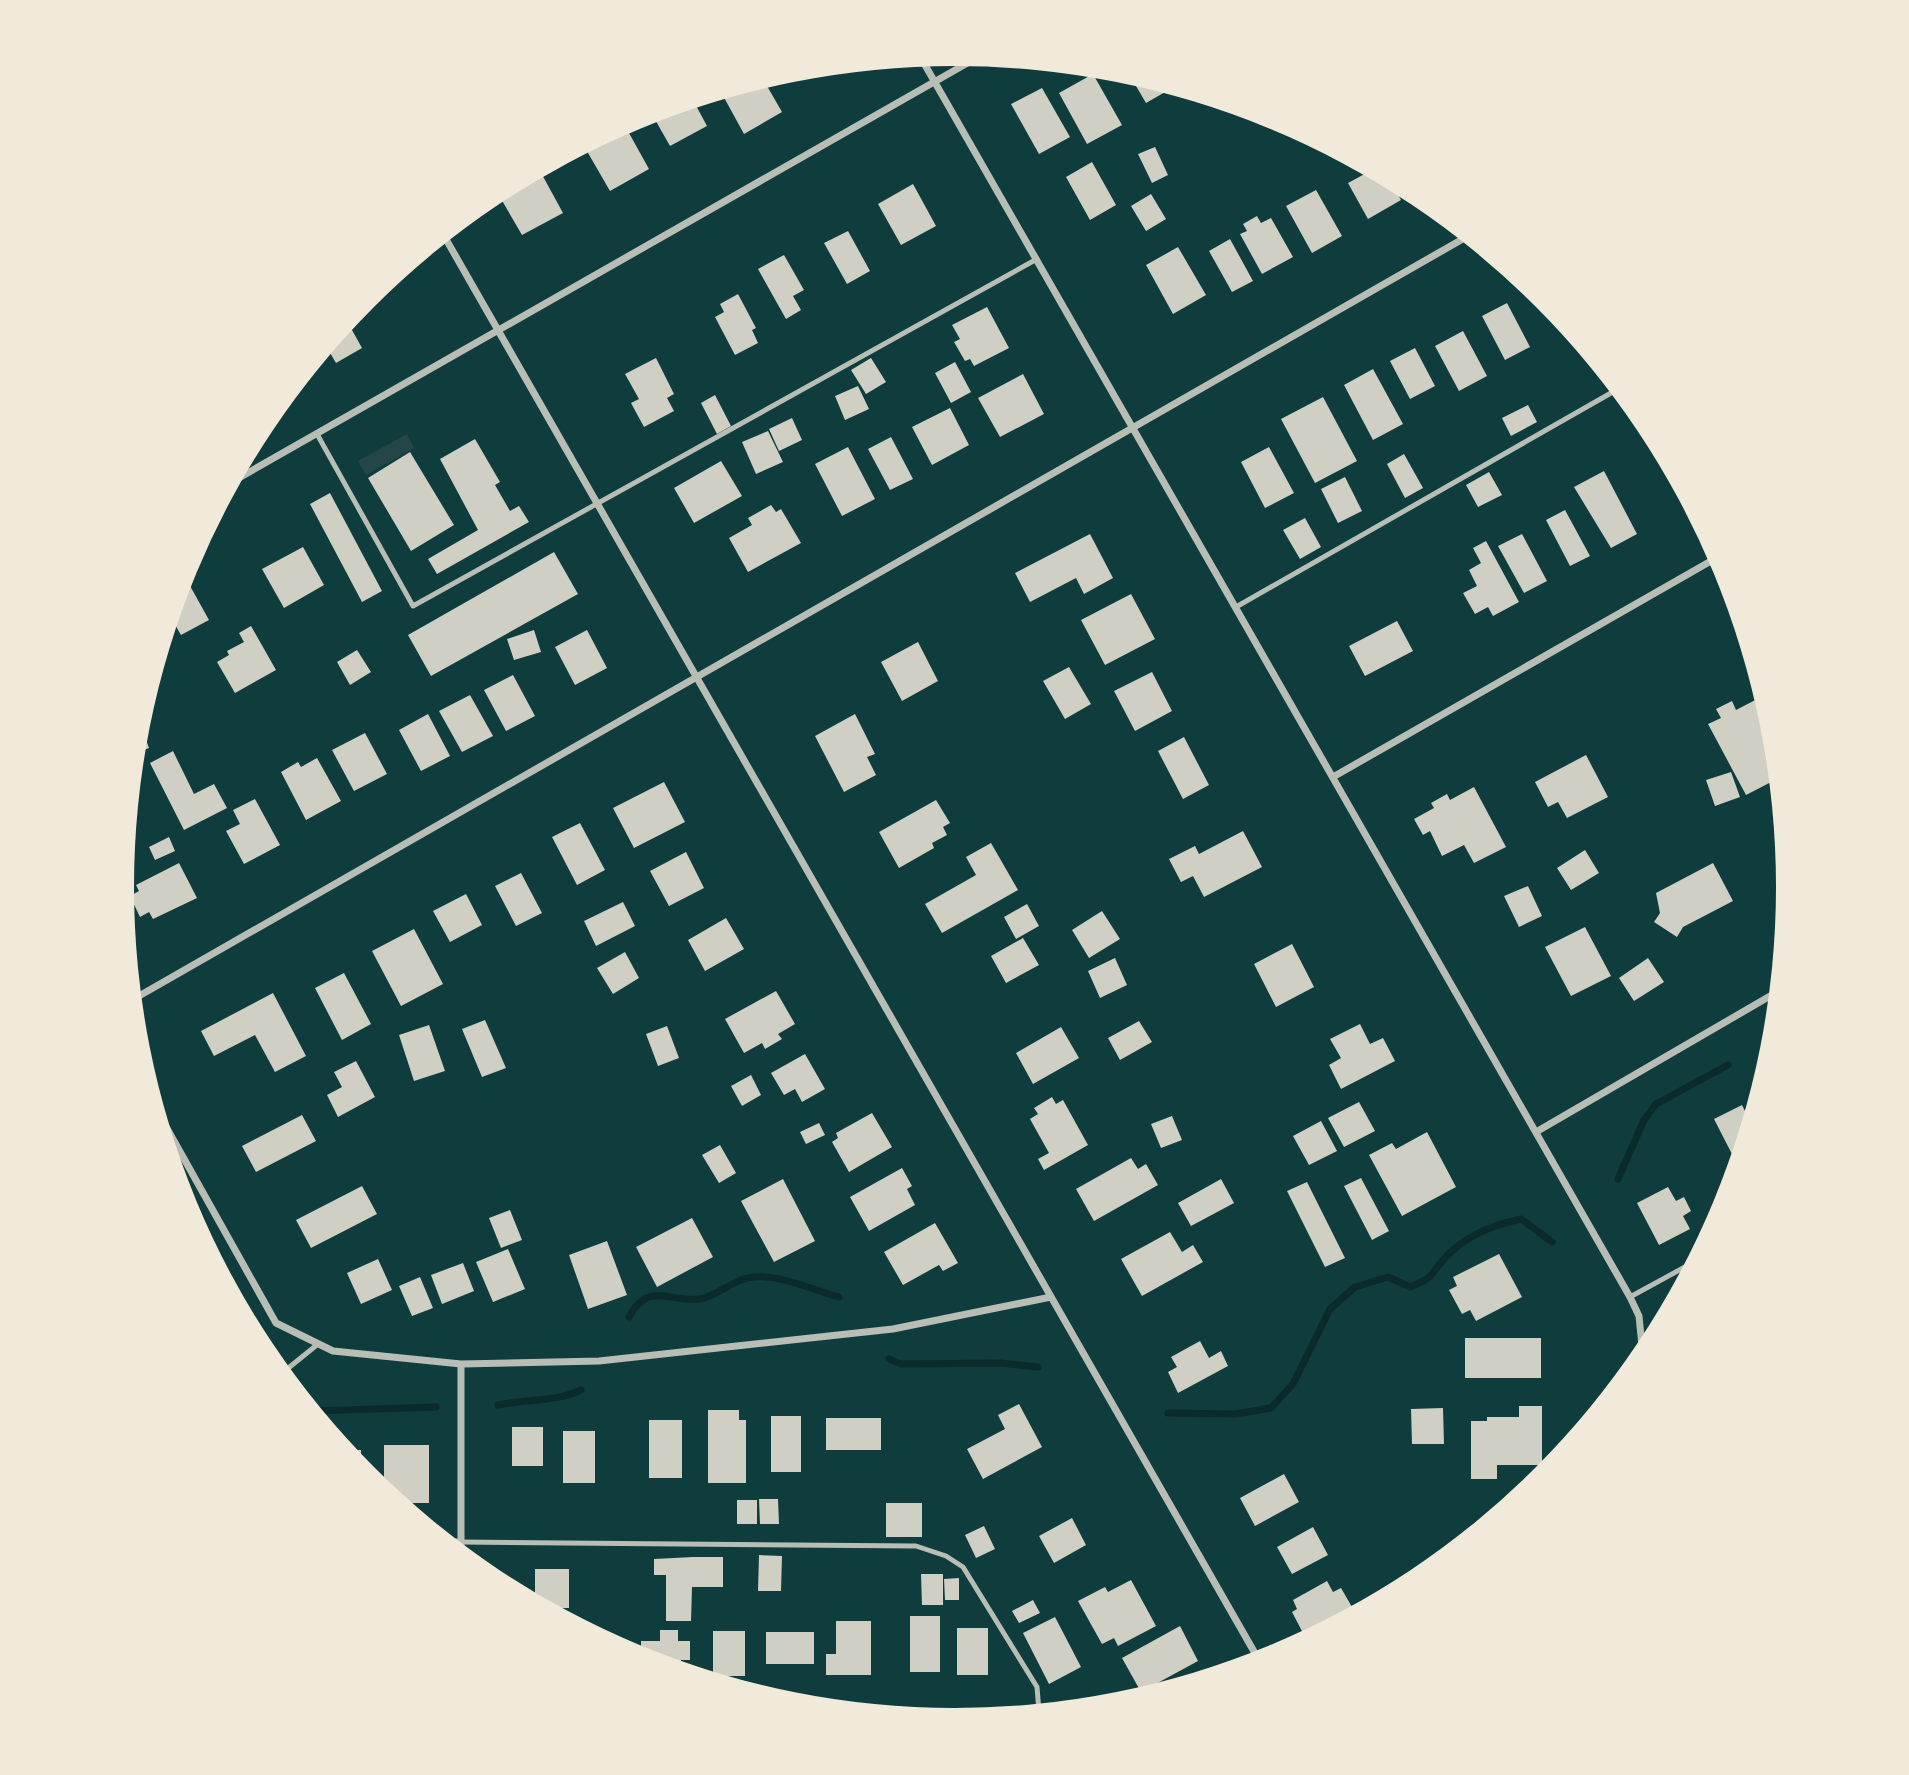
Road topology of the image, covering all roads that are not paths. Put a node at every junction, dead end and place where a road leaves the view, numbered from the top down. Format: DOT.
graph roads {
  1 [pos="961,66"];
  2 [pos="927,67"];
  3 [pos="935,81"];
  4 [pos="1460,241"];
  5 [pos="448,242"];
  6 [pos="1037,259"];
  7 [pos="498,330"];
  8 [pos="1610,394"];
  9 [pos="1133,428"];
  10 [pos="317,434"];
  11 [pos="244,475"];
  12 [pos="596,502"];
  13 [pos="1708,563"];
  14 [pos="1236,607"];
  15 [pos="697,677"];
  16 [pos="1333,777"];
  17 [pos="141,995"];
  18 [pos="1768,997"];
  19 [pos="1536,1132"];
  20 [pos="174,1140"];
  21 [pos="1682,1269"];
  22 [pos="1051,1297"];
  23 [pos="1630,1297"];
  24 [pos="1644,1333"];
  25 [pos="318,1344"];
  26 [pos="461,1364"];
  27 [pos="289,1368"];
  28 [pos="461,1542"];
  29 [pos="1254,1651"];
  30 [pos="1038,1704"];
  1 -- 3 [label="street"];
  2 -- 3 [label="street"];
  3 -- 6 [label="street"];
  3 -- 7 [label="street"];
  4 -- 9 [label="street"];
  5 -- 7 [label="street"];
  6 -- 9 [label="street"];
  6 -- 12 [label="lane"];
  7 -- 10 [label="street"];
  7 -- 12 [label="street"];
  8 -- 14 [label="lane"];
  9 -- 14 [label="street"];
  9 -- 15 [label="street"];
  10 -- 11 [label="street"];
  10 -- 12 [label="lane"];
  12 -- 15 [label="street"];
  13 -- 16 [label="street"];
  14 -- 16 [label="street"];
  15 -- 17 [label="street"];
  15 -- 22 [label="street"];
  16 -- 19 [label="street"];
  18 -- 19 [label="street"];
  19 -- 23 [label="street"];
  20 -- 25 [label="street"];
  21 -- 23 [label="lane"];
  22 -- 26 [label="street"];
  22 -- 29 [label="street"];
  23 -- 24 [label="street"];
  25 -- 26 [label="street"];
  25 -- 27 [label="lane"];
  26 -- 28 [label="street"];
  28 -- 30 [label="lane"];
}
